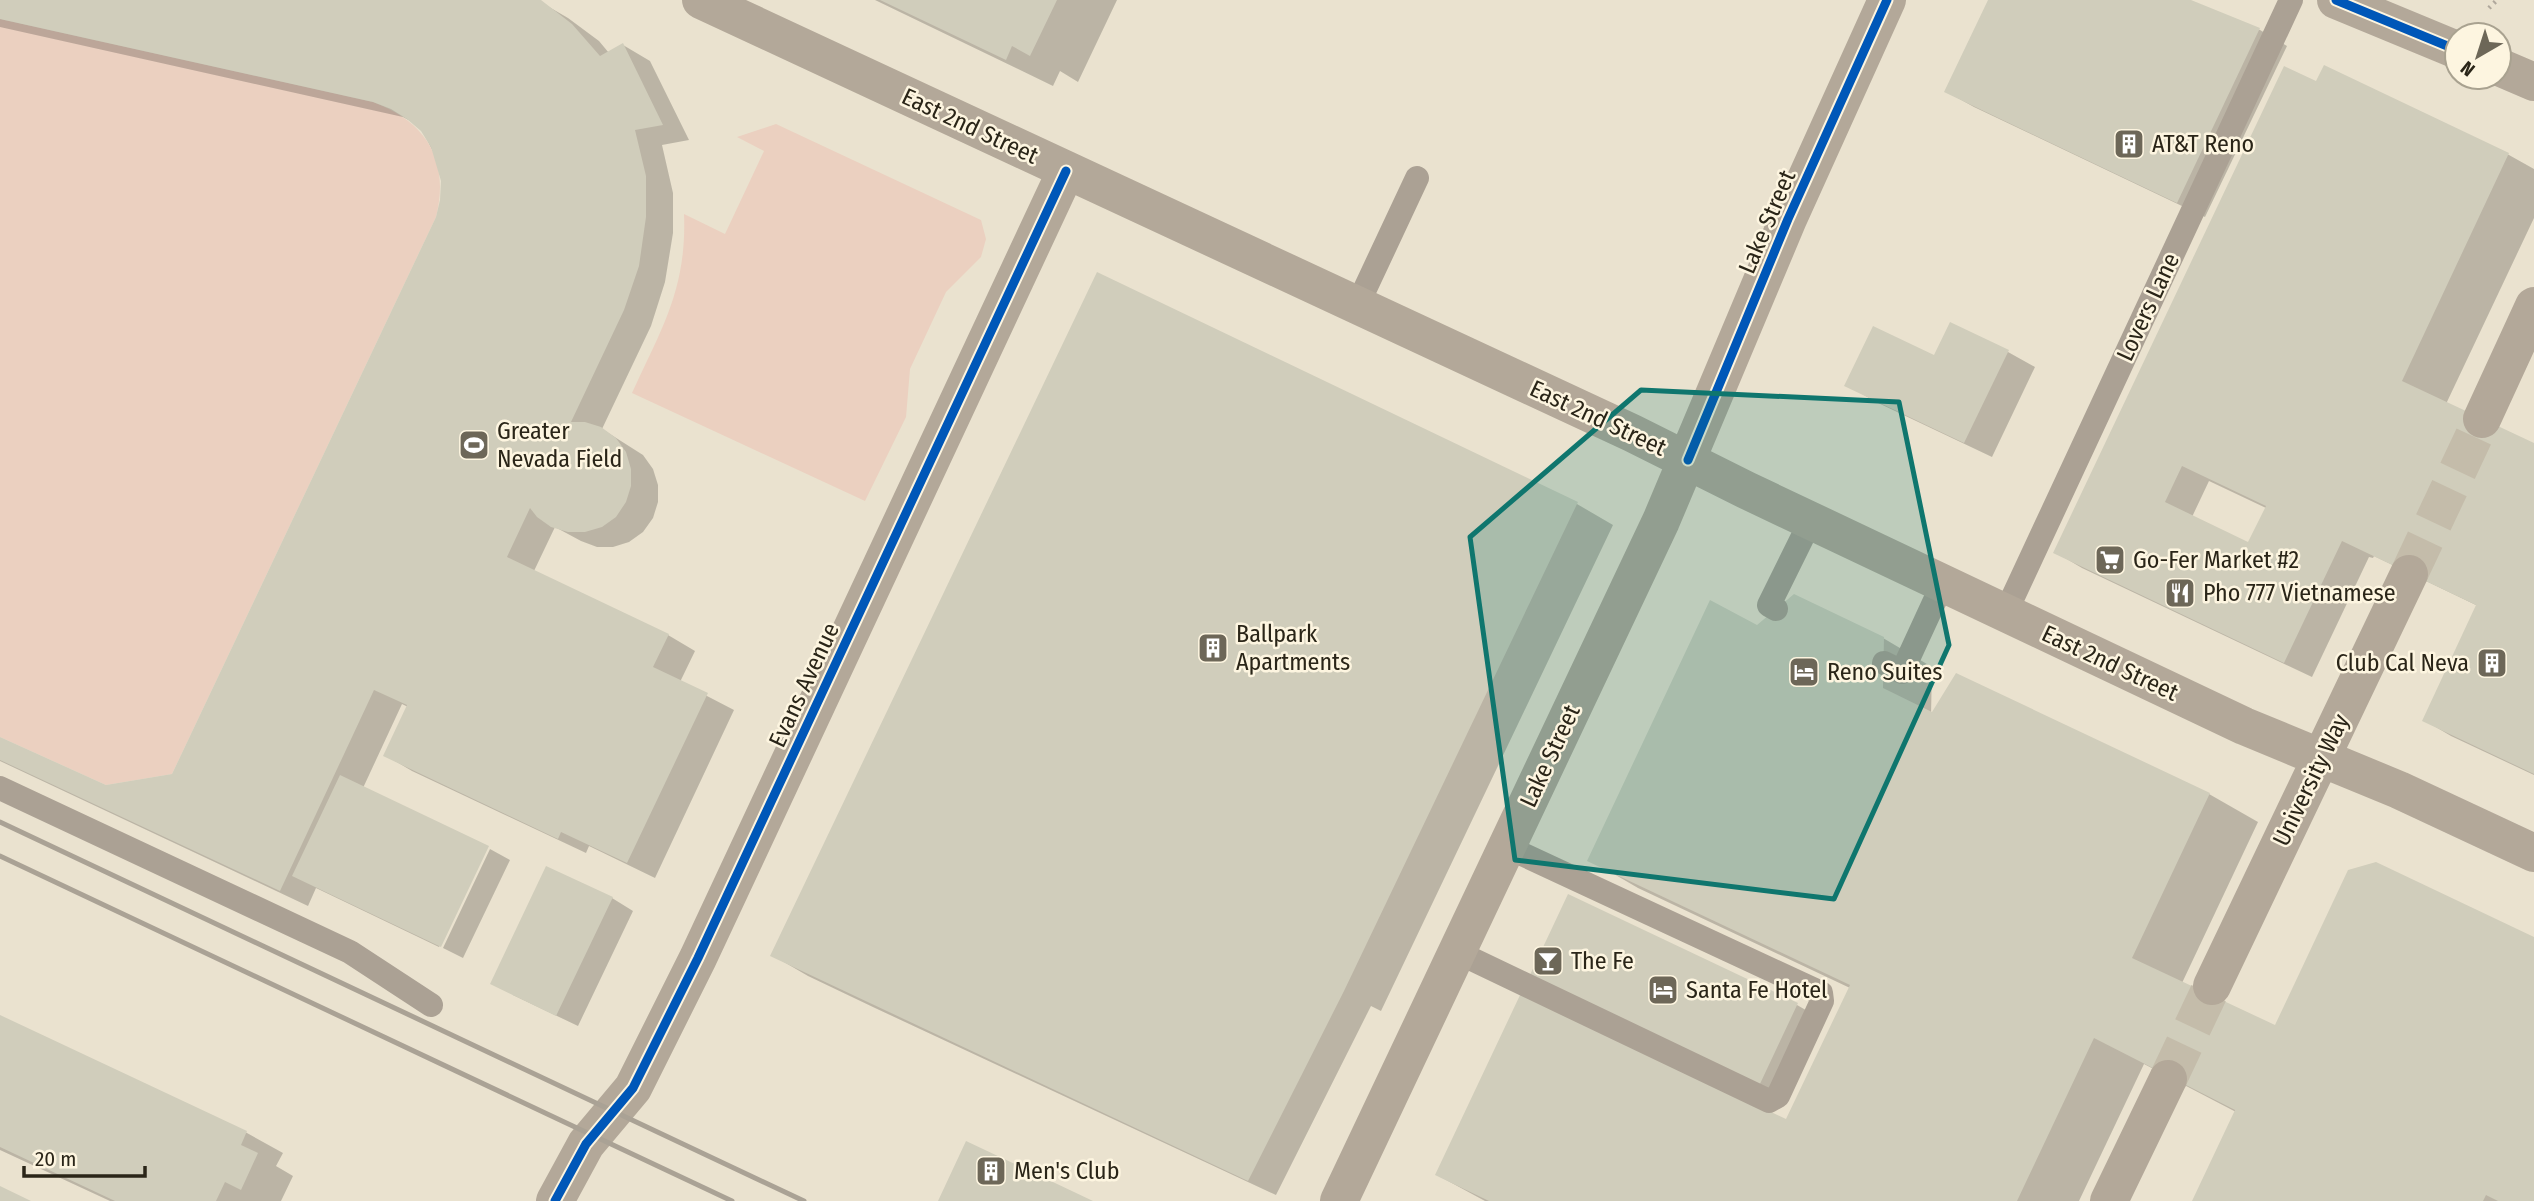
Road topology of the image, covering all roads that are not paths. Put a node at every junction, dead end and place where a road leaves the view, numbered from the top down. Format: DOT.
graph roads {
  1 [pos="701,0"];
  2 [pos="1887,0"];
  3 [pos="2291,0"];
  4 [pos="2336,0"];
  5 [pos="2443,44"];
  6 [pos="2513,73"];
  7 [pos="2534,82"];
  8 [pos="1066,171"];
  9 [pos="1417,178"];
  10 [pos="1357,306"];
  11 [pos="2534,306"];
  12 [pos="2482,419"];
  13 [pos="1688,460"];
  14 [pos="1811,520"];
  15 [pos="2409,574"];
  16 [pos="1943,583"];
  17 [pos="1776,609"];
  18 [pos="2005,614"];
  19 [pos="1884,663"];
  20 [pos="2320,758"];
  21 [pos="0,788"];
  22 [pos="1507,847"];
  23 [pos="2534,853"];
  24 [pos="1457,952"];
  25 [pos="2212,986"];
  26 [pos="431,1005"];
  27 [pos="2168,1079"];
  28 [pos="555,1201"];
  29 [pos="1339,1201"];
  30 [pos="2109,1201"];
  1 -- 8 [label="main road, East 2nd Street"];
  2 -- 13 [label="main road, Lake Street"];
  3 -- 18 [label="lane, Lovers Lane"];
  4 -- 5 [label="main road"];
  6 -- 7 [label="main road"];
  8 -- 10 [label="main road, East 2nd Street"];
  8 -- 28 [label="main road, Evans Avenue"];
  9 -- 10 [label="lane"];
  10 -- 13 [label="main road, East 2nd Street"];
  11 -- 12 [label="main road"];
  13 -- 14 [label="main road, East 2nd Street"];
  13 -- 22 [label="main road, Lake Street"];
  14 -- 16 [label="main road, East 2nd Street"];
  14 -- 17 [label="lane"];
  15 -- 20 [label="main road, University Way"];
  16 -- 18 [label="main road, East 2nd Street"];
  16 -- 19 [label="lane"];
  18 -- 20 [label="main road, East 2nd Street"];
  20 -- 23 [label="main road, East 2nd Street"];
  20 -- 25 [label="main road, University Way"];
  21 -- 26 [label="lane"];
  22 -- 24 [label="main road, Lake Street"];
  22 -- 24 [label="lane"];
  24 -- 29 [label="main road, Lake Street"];
  27 -- 30 [label="main road"];
}
